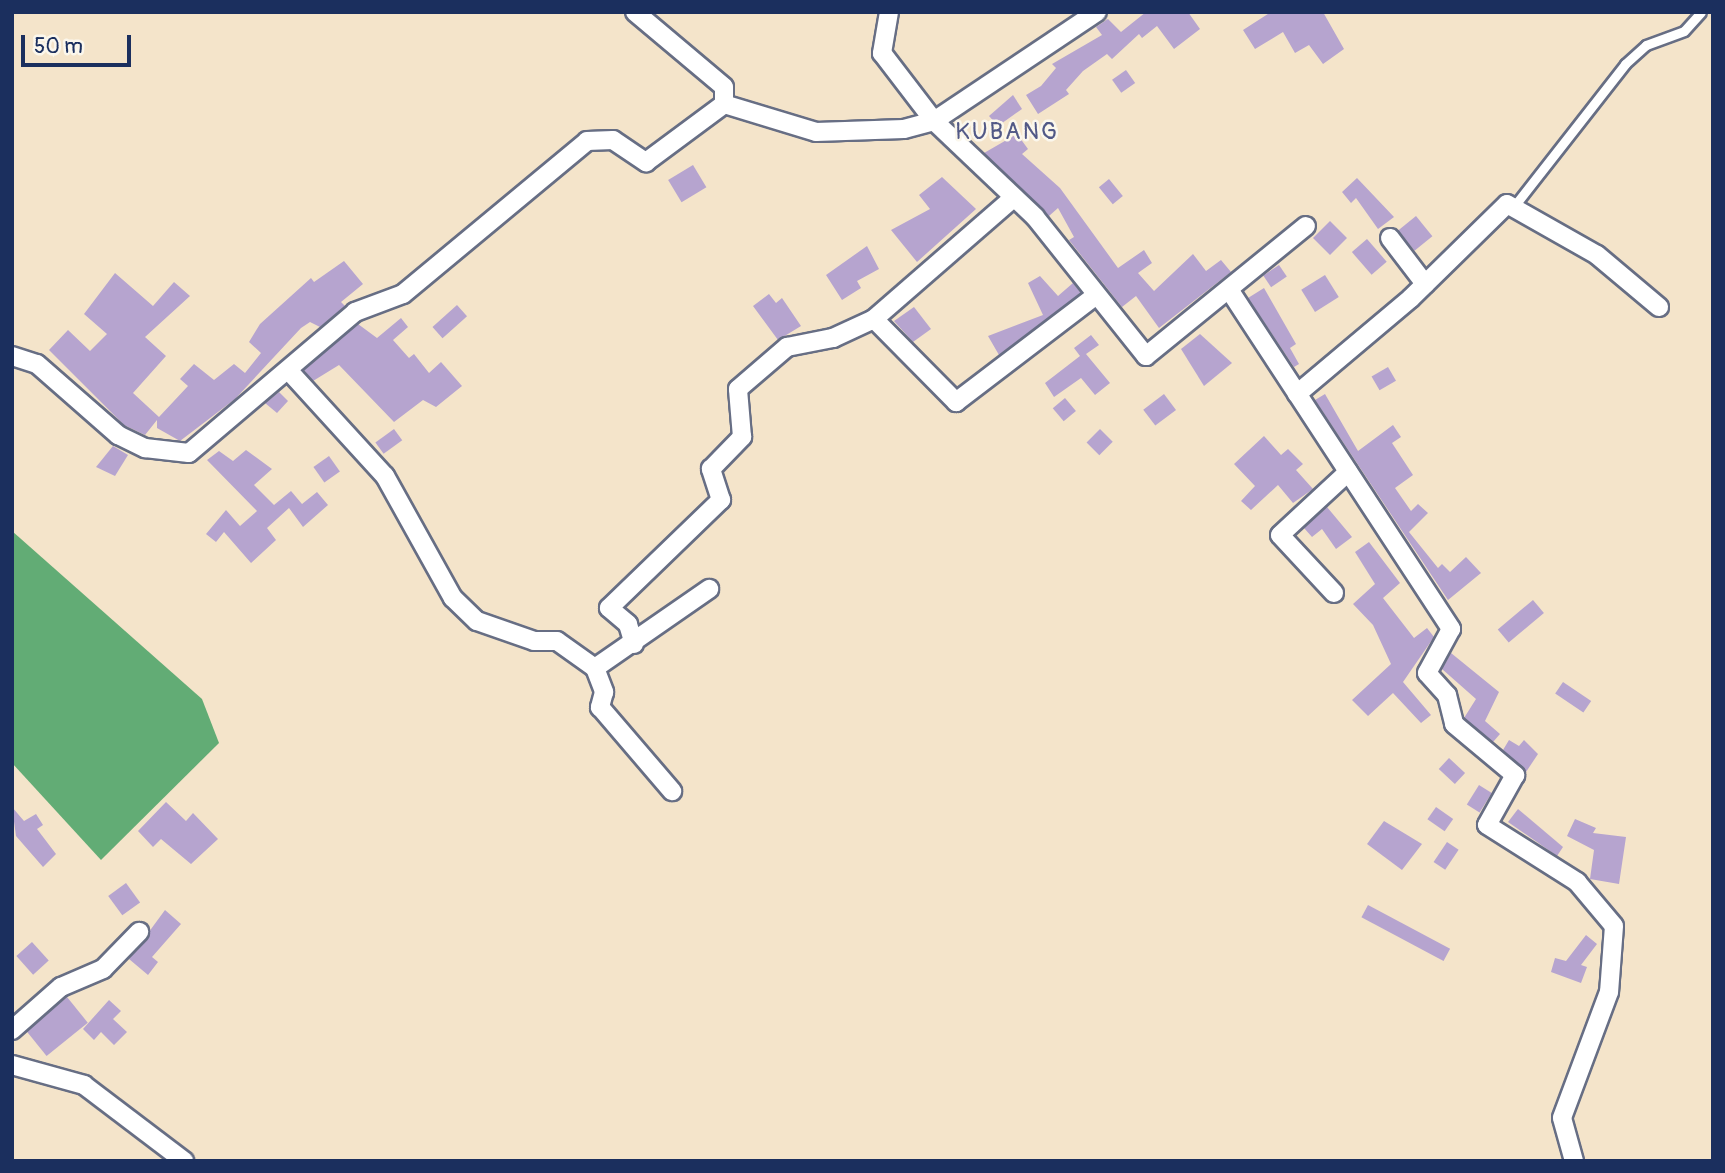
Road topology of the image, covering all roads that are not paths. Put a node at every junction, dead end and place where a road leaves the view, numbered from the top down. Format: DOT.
graph roads {
  1 [pos="635,12"];
  2 [pos="889,12"];
  3 [pos="1097,12"];
  4 [pos="1701,12"];
  5 [pos="724,104"];
  6 [pos="934,121"];
  7 [pos="1013,198"];
  8 [pos="1515,205"];
  9 [pos="1306,226"];
  10 [pos="1390,238"];
  11 [pos="1425,284"];
  12 [pos="1230,291"];
  13 [pos="1095,296"];
  14 [pos="1659,307"];
  15 [pos="874,319"];
  16 [pos="12,356"];
  17 [pos="289,371"];
  18 [pos="1297,394"];
  19 [pos="1348,472"];
  20 [pos="709,589"];
  21 [pos="1334,593"];
  22 [pos="635,644"];
  23 [pos="595,668"];
  24 [pos="672,791"];
  25 [pos="139,932"];
  26 [pos="12,1030"];
  27 [pos="12,1065"];
  28 [pos="184,1161"];
  29 [pos="1574,1161"];
  1 -- 5 [label="street"];
  2 -- 6 [label="street"];
  3 -- 6 [label="street"];
  4 -- 8 [label="lane"];
  5 -- 6 [label="street"];
  5 -- 17 [label="street"];
  6 -- 7 [label="street"];
  7 -- 13 [label="street"];
  7 -- 15 [label="street"];
  8 -- 11 [label="street"];
  8 -- 14 [label="street"];
  9 -- 12 [label="street"];
  10 -- 11 [label="street"];
  11 -- 18 [label="street"];
  12 -- 13 [label="street"];
  12 -- 18 [label="street"];
  13 -- 15 [label="street"];
  15 -- 22 [label="street"];
  16 -- 17 [label="street"];
  17 -- 23 [label="street"];
  18 -- 19 [label="street"];
  19 -- 21 [label="street"];
  19 -- 29 [label="street"];
  20 -- 22 [label="street"];
  22 -- 23 [label="street"];
  23 -- 24 [label="street"];
  25 -- 26 [label="street"];
  27 -- 28 [label="street"];
}
